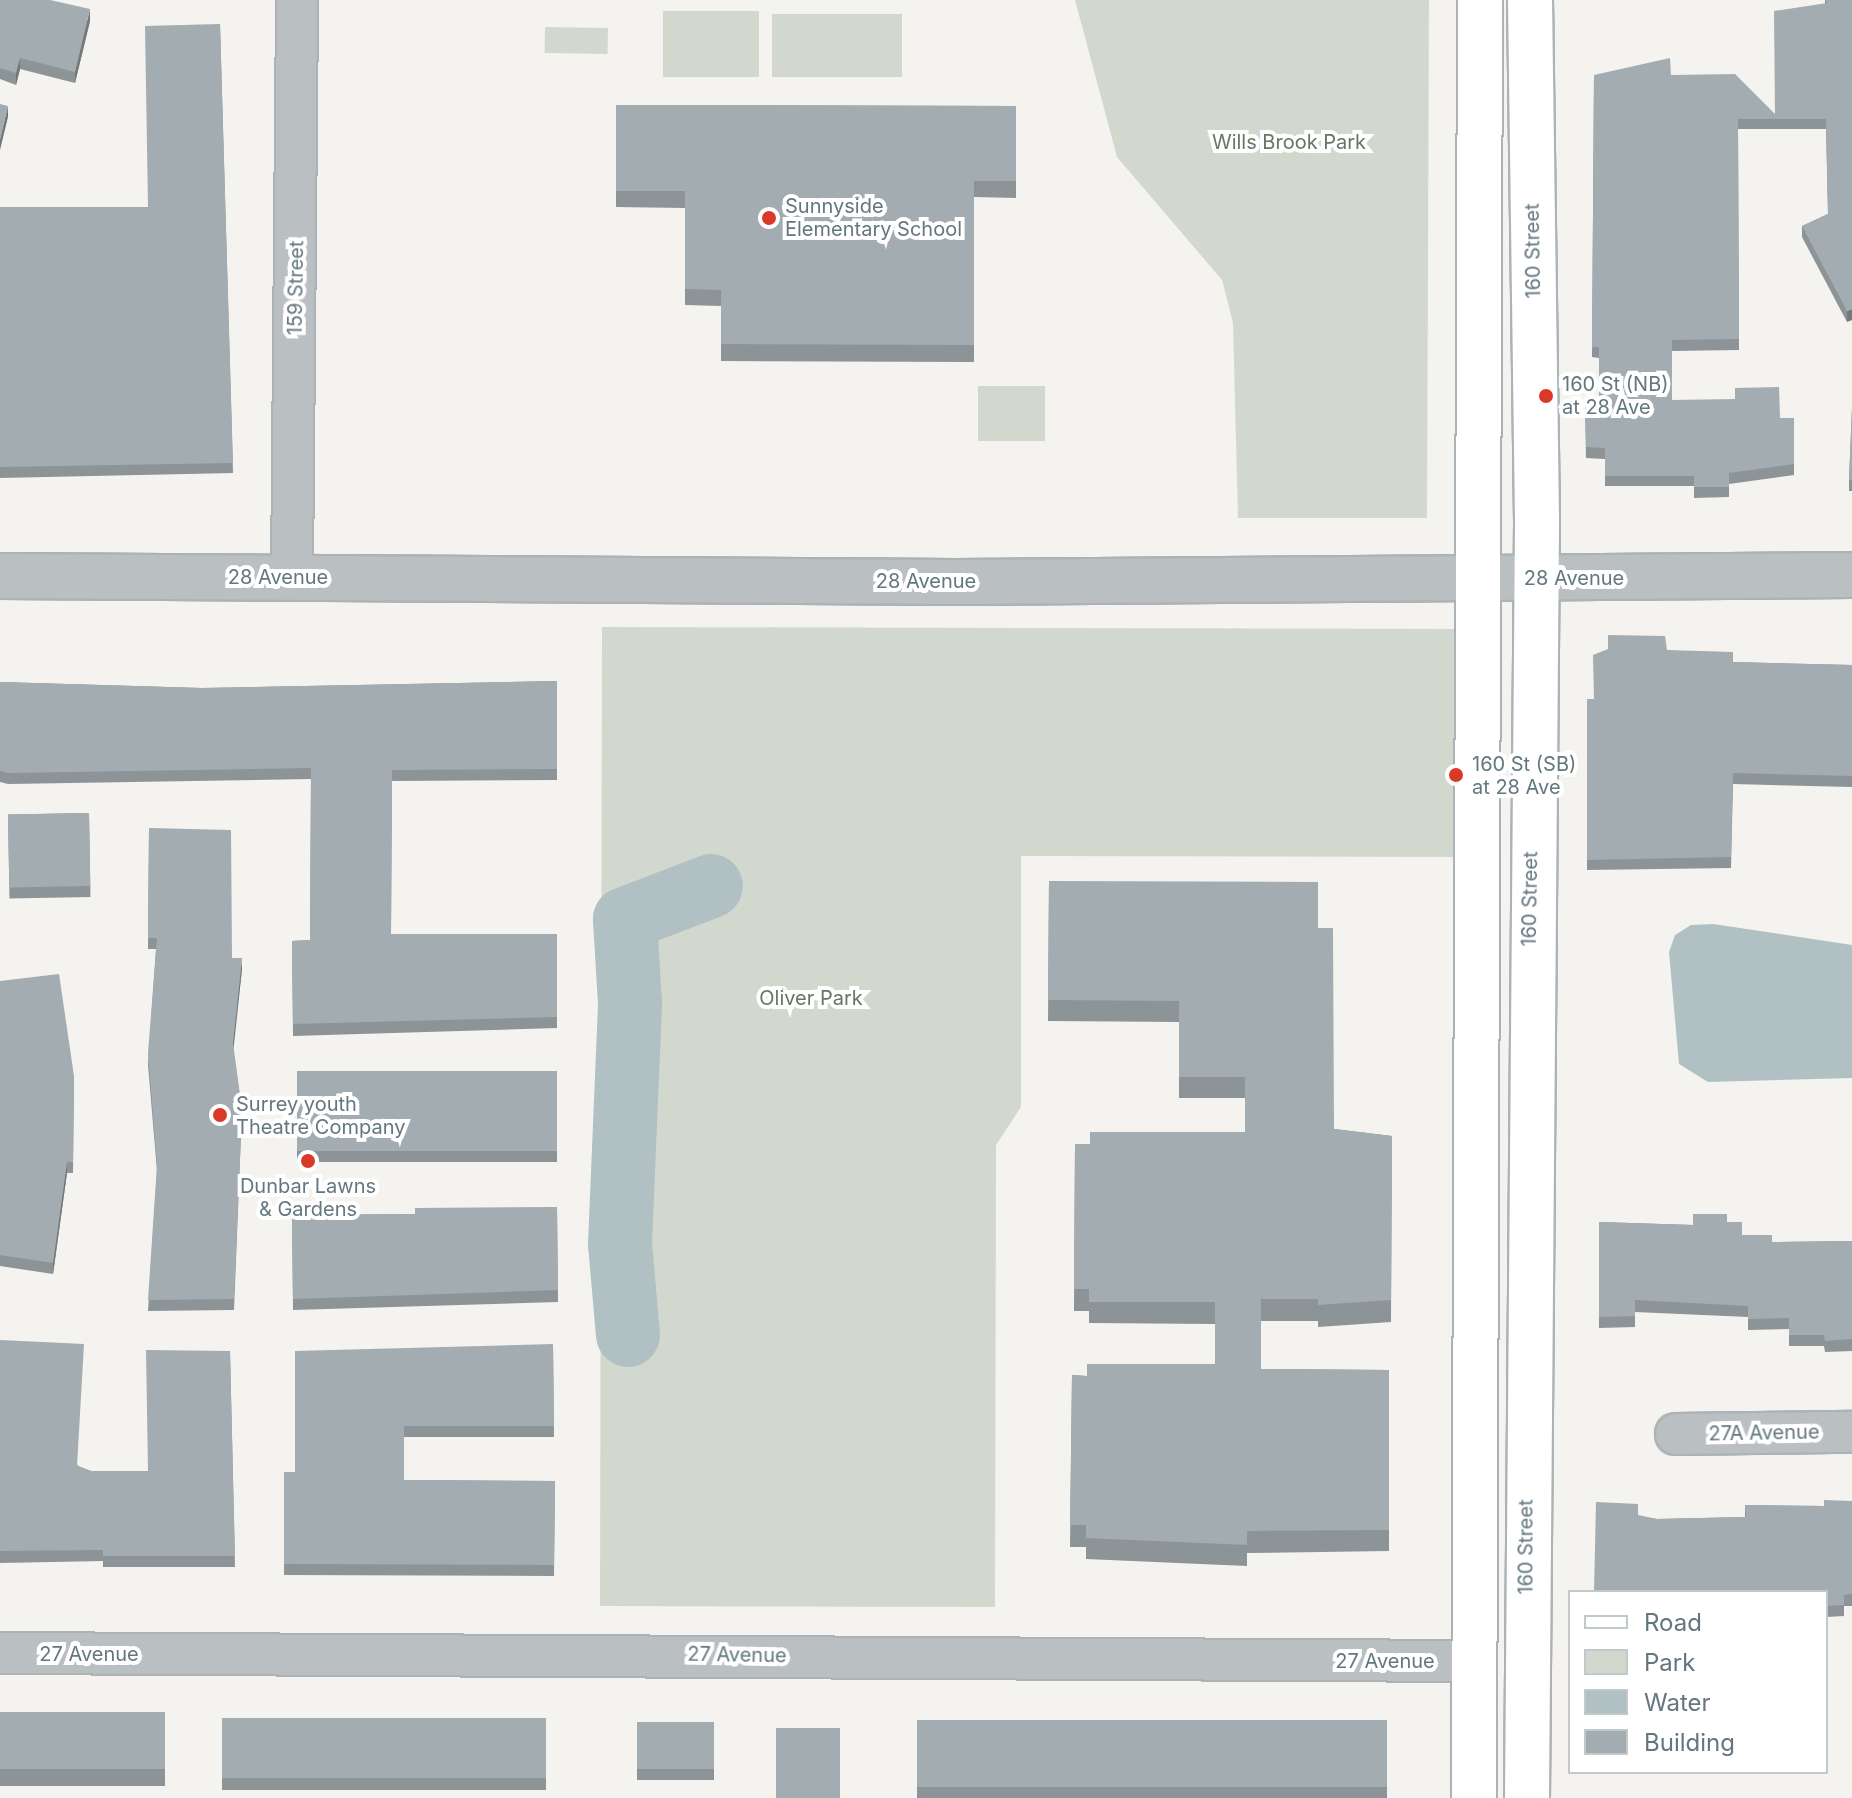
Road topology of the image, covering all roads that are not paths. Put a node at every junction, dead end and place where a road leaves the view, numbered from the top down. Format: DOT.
graph roads {
  1 [pos="297,0"];
  2 [pos="1480,0"];
  3 [pos="1530,0"];
  4 [pos="1852,575"];
  5 [pos="0,576"];
  6 [pos="292,577"];
  7 [pos="1478,578"];
  8 [pos="1537,578"];
  9 [pos="1852,1432"];
  10 [pos="1676,1434"];
  11 [pos="0,1653"];
  12 [pos="1475,1661"];
  13 [pos="1474,1798"];
  14 [pos="1499,1798"];
  15 [pos="1527,1798"];
  1 -- 6 [label="street, 159 Street"];
  2 -- 7 [label="main road"];
  3 -- 8 [label="main road, 160 Street"];
  4 -- 8 [label="street, 28 Avenue"];
  5 -- 6 [label="street, 28 Avenue"];
  6 -- 7 [label="street, 28 Avenue"];
  7 -- 8 [label="street, 28 Avenue"];
  7 -- 12 [label="main road"];
  8 -- 15 [label="main road, 160 Street"];
  9 -- 10 [label="street, 27A Avenue"];
  11 -- 12 [label="street, 27 Avenue"];
  12 -- 13 [label="main road"];
  12 -- 14 [label="main road"];
}
